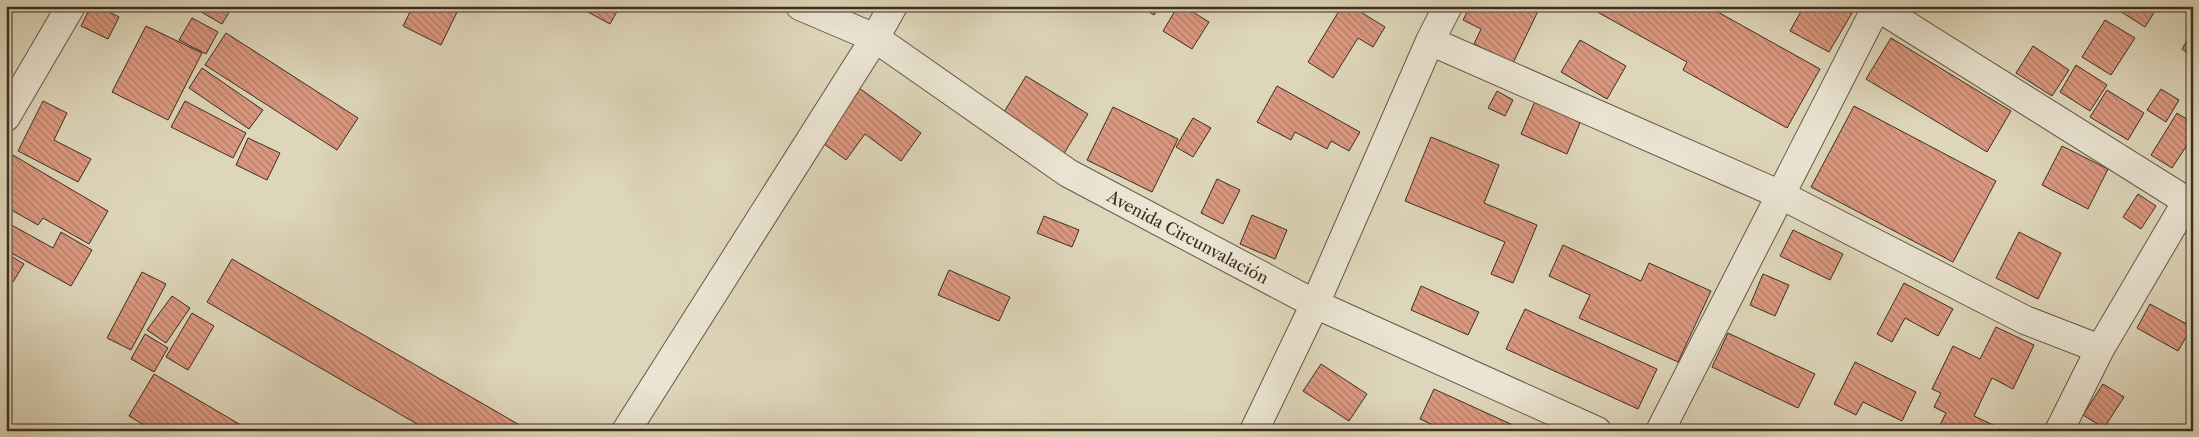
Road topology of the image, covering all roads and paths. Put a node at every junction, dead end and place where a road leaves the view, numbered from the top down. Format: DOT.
graph roads {
  1 [pos="71,6"];
  2 [pos="800,6"];
  3 [pos="893,6"];
  4 [pos="1448,6"];
  5 [pos="1877,6"];
  6 [pos="875,38"];
  7 [pos="1430,40"];
  8 [pos="6,117"];
  9 [pos="1781,195"];
  10 [pos="2190,203"];
  11 [pos="1315,304"];
  12 [pos="2100,349"];
  13 [pos="626,431"];
  14 [pos="1254,431"];
  15 [pos="1597,431"];
  16 [pos="1660,431"];
  17 [pos="2059,431"];
  1 -- 8 [label="street"];
  2 -- 6 [label="street, Avenida Circunvalación"];
  3 -- 6 [label="street"];
  4 -- 7 [label="street"];
  5 -- 9 [label="street"];
  5 -- 10 [label="street"];
  6 -- 11 [label="street, Avenida Circunvalación"];
  6 -- 13 [label="street"];
  7 -- 9 [label="street"];
  7 -- 11 [label="street"];
  9 -- 12 [label="street"];
  9 -- 16 [label="street"];
  10 -- 12 [label="street"];
  11 -- 14 [label="street"];
  11 -- 15 [label="street, Avenida Circunvalación"];
  12 -- 17 [label="street"];
}
